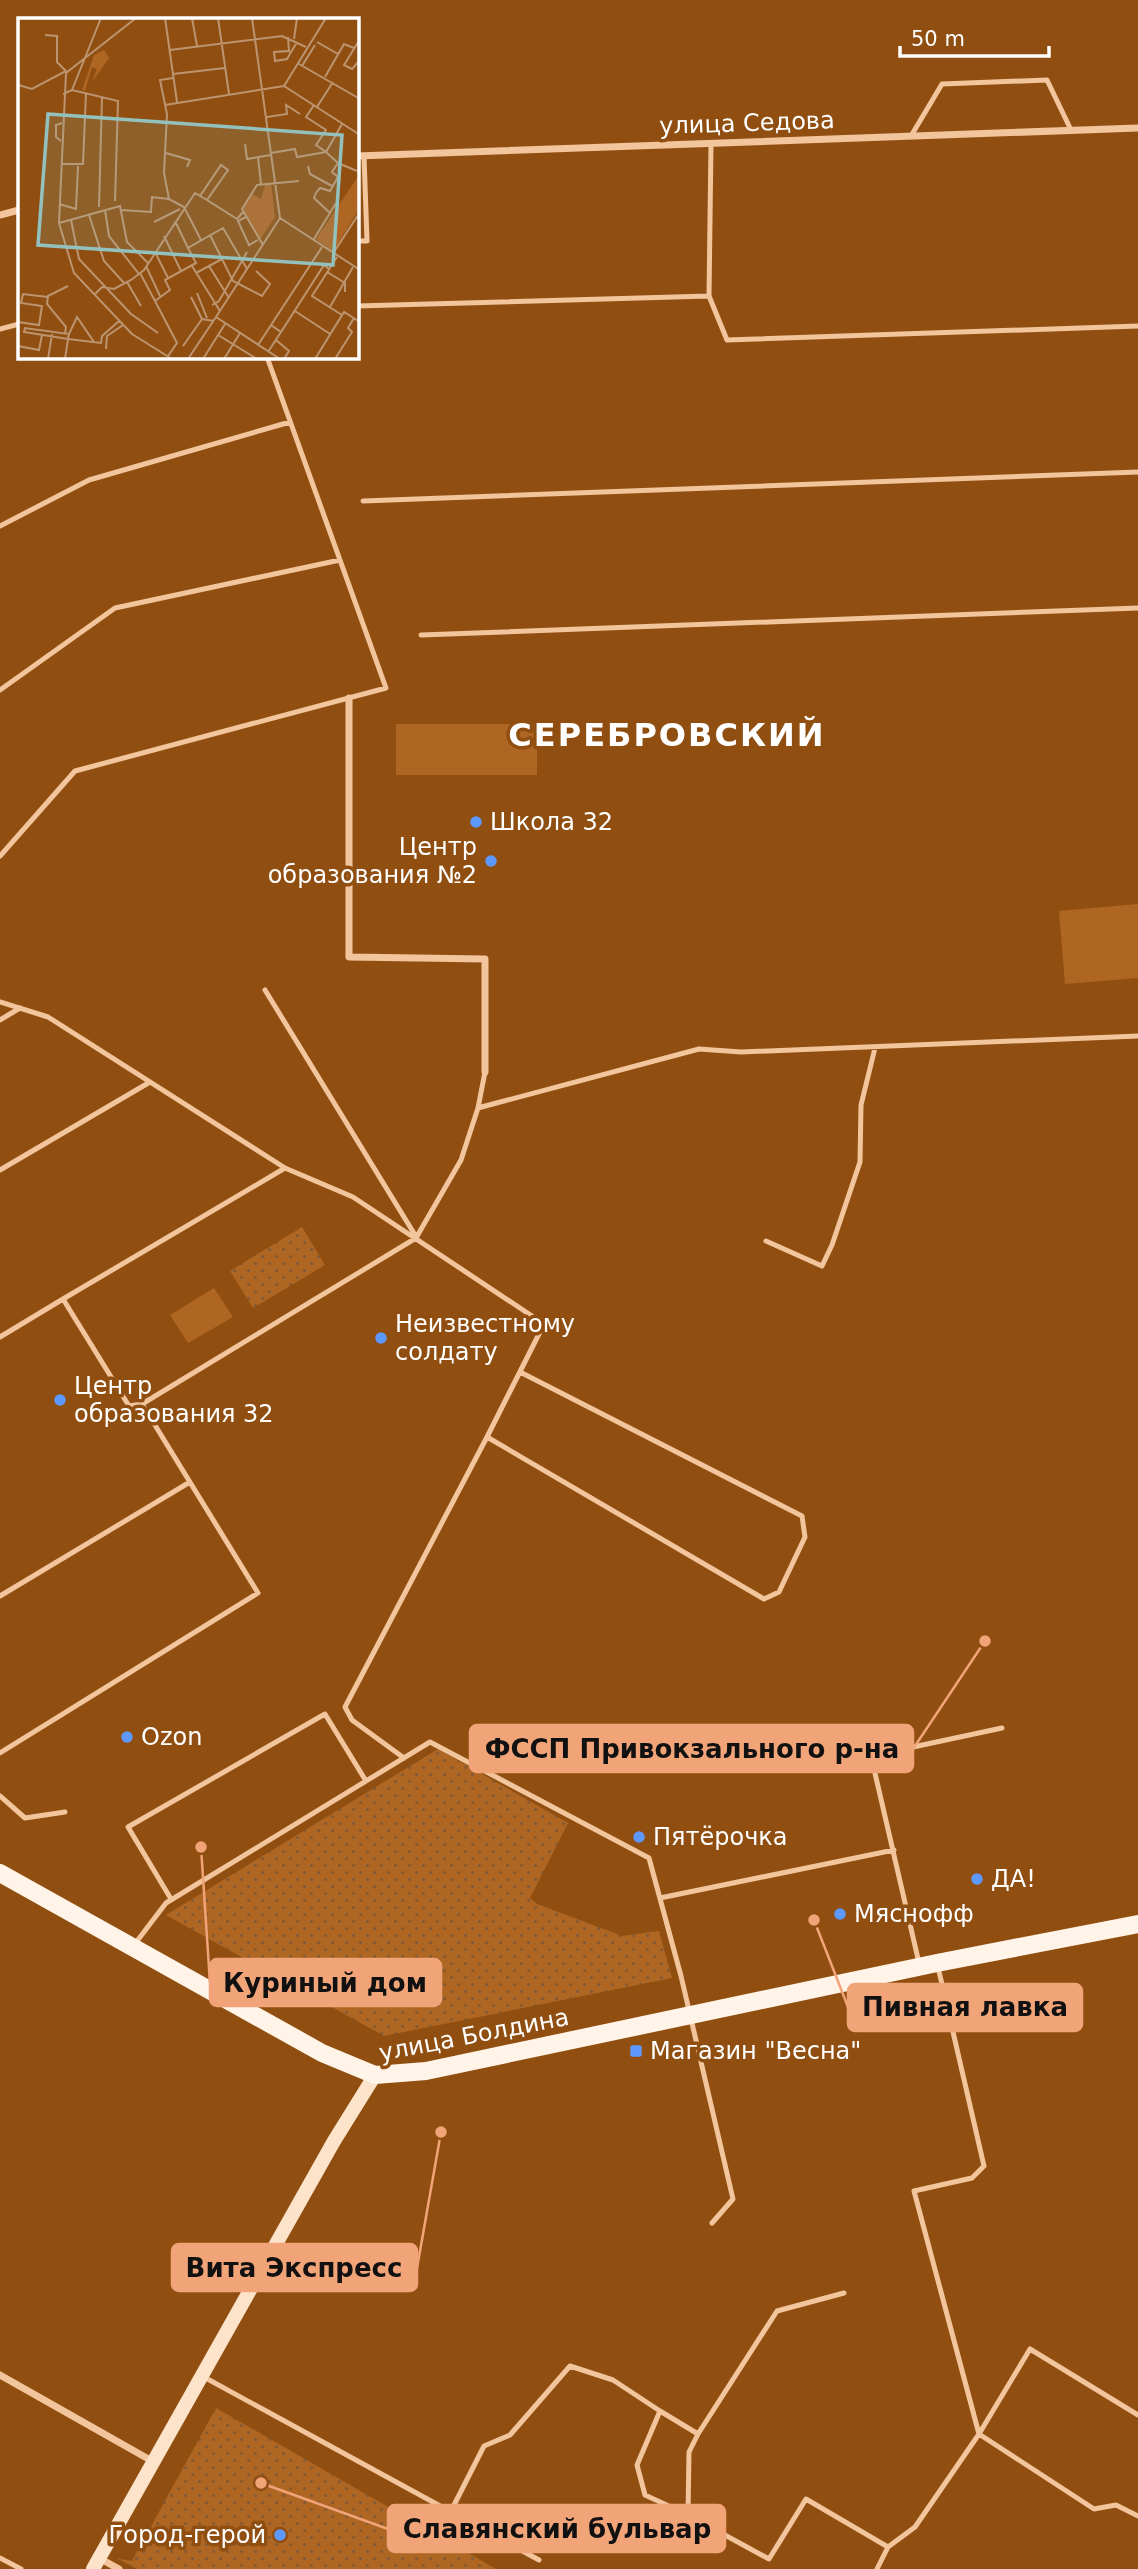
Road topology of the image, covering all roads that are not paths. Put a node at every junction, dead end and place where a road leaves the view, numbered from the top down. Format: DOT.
graph roads {
  1 [pos="1138,128"];
  2 [pos="1071,130"];
  3 [pos="911,136"];
  4 [pos="711,144"];
  5 [pos="361,156"];
  6 [pos="18,210"];
  7 [pos="0,215"];
  8 [pos="359,241"];
  9 [pos="709,296"];
  10 [pos="359,306"];
  11 [pos="18,324"];
  12 [pos="1138,326"];
  13 [pos="0,329"];
  14 [pos="268,359"];
  15 [pos="290,422"];
  16 [pos="1138,472"];
  17 [pos="363,502"];
  18 [pos="0,526"];
  19 [pos="340,560"];
  20 [pos="1138,608"];
  21 [pos="421,635"];
  22 [pos="0,690"];
  23 [pos="349,698"];
  24 [pos="0,856"];
  25 [pos="265,990"];
  26 [pos="0,1002"];
  27 [pos="20,1008"];
  28 [pos="0,1020"];
  29 [pos="1138,1036"];
  30 [pos="875,1048"];
  31 [pos="485,1072"];
  32 [pos="150,1082"];
  33 [pos="478,1108"];
  34 [pos="285,1168"];
  35 [pos="0,1170"];
  36 [pos="416,1238"];
  37 [pos="766,1241"];
  38 [pos="63,1299"];
  39 [pos="0,1337"];
  40 [pos="520,1371"];
  41 [pos="142,1404"];
  42 [pos="487,1437"];
  43 [pos="190,1482"];
  44 [pos="0,1596"];
  45 [pos="1002,1728"];
  46 [pos="0,1753"];
  47 [pos="404,1758"];
  48 [pos="366,1781"];
  49 [pos="0,1796"];
  50 [pos="65,1812"];
  51 [pos="894,1850"];
  52 [pos="0,1873"];
  53 [pos="660,1898"];
  54 [pos="171,1899"];
  55 [pos="1138,1924"];
  56 [pos="132,1948"];
  57 [pos="929,1965"];
  58 [pos="690,2017"];
  59 [pos="375,2075"];
  60 [pos="712,2223"];
  61 [pos="844,2292"];
  62 [pos="0,2375"];
  63 [pos="202,2376"];
  64 [pos="660,2411"];
  65 [pos="1138,2415"];
  66 [pos="698,2434"];
  67 [pos="979,2434"];
  68 [pos="152,2461"];
  69 [pos="451,2511"];
  70 [pos="688,2515"];
  71 [pos="1138,2516"];
  72 [pos="888,2547"];
  73 [pos="0,2558"];
  74 [pos="538,2560"];
  75 [pos="96,2563"];
  76 [pos="21,2569"];
  77 [pos="119,2569"];
  78 [pos="877,2569"];
  1 -- 2 [label="street, улица Седова"];
  2 -- 3 [label="street, улица Седова"];
  2 -- 3 [label="lane"];
  3 -- 4 [label="street, улица Седова"];
  4 -- 5 [label="street, улица Седова"];
  4 -- 9 [label="lane"];
  5 -- 8 [label="lane"];
  6 -- 7 [label="street"];
  9 -- 10 [label="lane"];
  9 -- 12 [label="lane"];
  11 -- 13 [label="lane"];
  14 -- 15 [label="lane"];
  15 -- 18 [label="lane"];
  15 -- 19 [label="lane"];
  16 -- 17 [label="lane"];
  19 -- 22 [label="lane"];
  19 -- 23 [label="lane"];
  20 -- 21 [label="lane"];
  23 -- 24 [label="lane"];
  23 -- 31 [label="street"];
  25 -- 36 [label="lane"];
  26 -- 27 [label="lane"];
  27 -- 28 [label="lane"];
  27 -- 32 [label="lane"];
  29 -- 30 [label="lane"];
  30 -- 33 [label="lane"];
  30 -- 37 [label="lane"];
  31 -- 33 [label="lane"];
  32 -- 34 [label="lane"];
  32 -- 35 [label="lane"];
  33 -- 36 [label="lane"];
  34 -- 36 [label="lane"];
  34 -- 38 [label="lane"];
  36 -- 40 [label="lane"];
  36 -- 41 [label="lane"];
  38 -- 39 [label="lane"];
  38 -- 41 [label="lane"];
  40 -- 42 [label="lane"];
  40 -- 42 [label="lane"];
  41 -- 43 [label="lane"];
  42 -- 47 [label="lane"];
  43 -- 44 [label="lane"];
  43 -- 46 [label="lane"];
  45 -- 51 [label="lane"];
  47 -- 48 [label="lane"];
  47 -- 53 [label="lane"];
  48 -- 54 [label="lane"];
  48 -- 54 [label="lane"];
  49 -- 50 [label="lane"];
  51 -- 53 [label="lane"];
  51 -- 57 [label="lane"];
  52 -- 56 [label="main road"];
  53 -- 58 [label="lane"];
  54 -- 56 [label="lane"];
  55 -- 57 [label="main road, улица Болдина"];
  56 -- 59 [label="main road"];
  57 -- 58 [label="main road, улица Болдина"];
  57 -- 67 [label="lane"];
  58 -- 59 [label="main road, улица Болдина"];
  58 -- 60 [label="lane"];
  59 -- 63 [label="main road, улица Болдина"];
  61 -- 66 [label="lane"];
  62 -- 68 [label="street"];
  63 -- 68 [label="main road, улица Болдина"];
  63 -- 69 [label="lane"];
  64 -- 66 [label="lane"];
  64 -- 69 [label="lane"];
  64 -- 70 [label="lane"];
  65 -- 67 [label="lane"];
  66 -- 70 [label="lane"];
  67 -- 71 [label="lane"];
  67 -- 72 [label="lane"];
  68 -- 75 [label="main road, улица Болдина"];
  69 -- 74 [label="lane"];
  70 -- 72 [label="lane"];
  72 -- 78 [label="lane"];
  73 -- 76 [label="lane"];
  75 -- 77 [label="street"];
}
